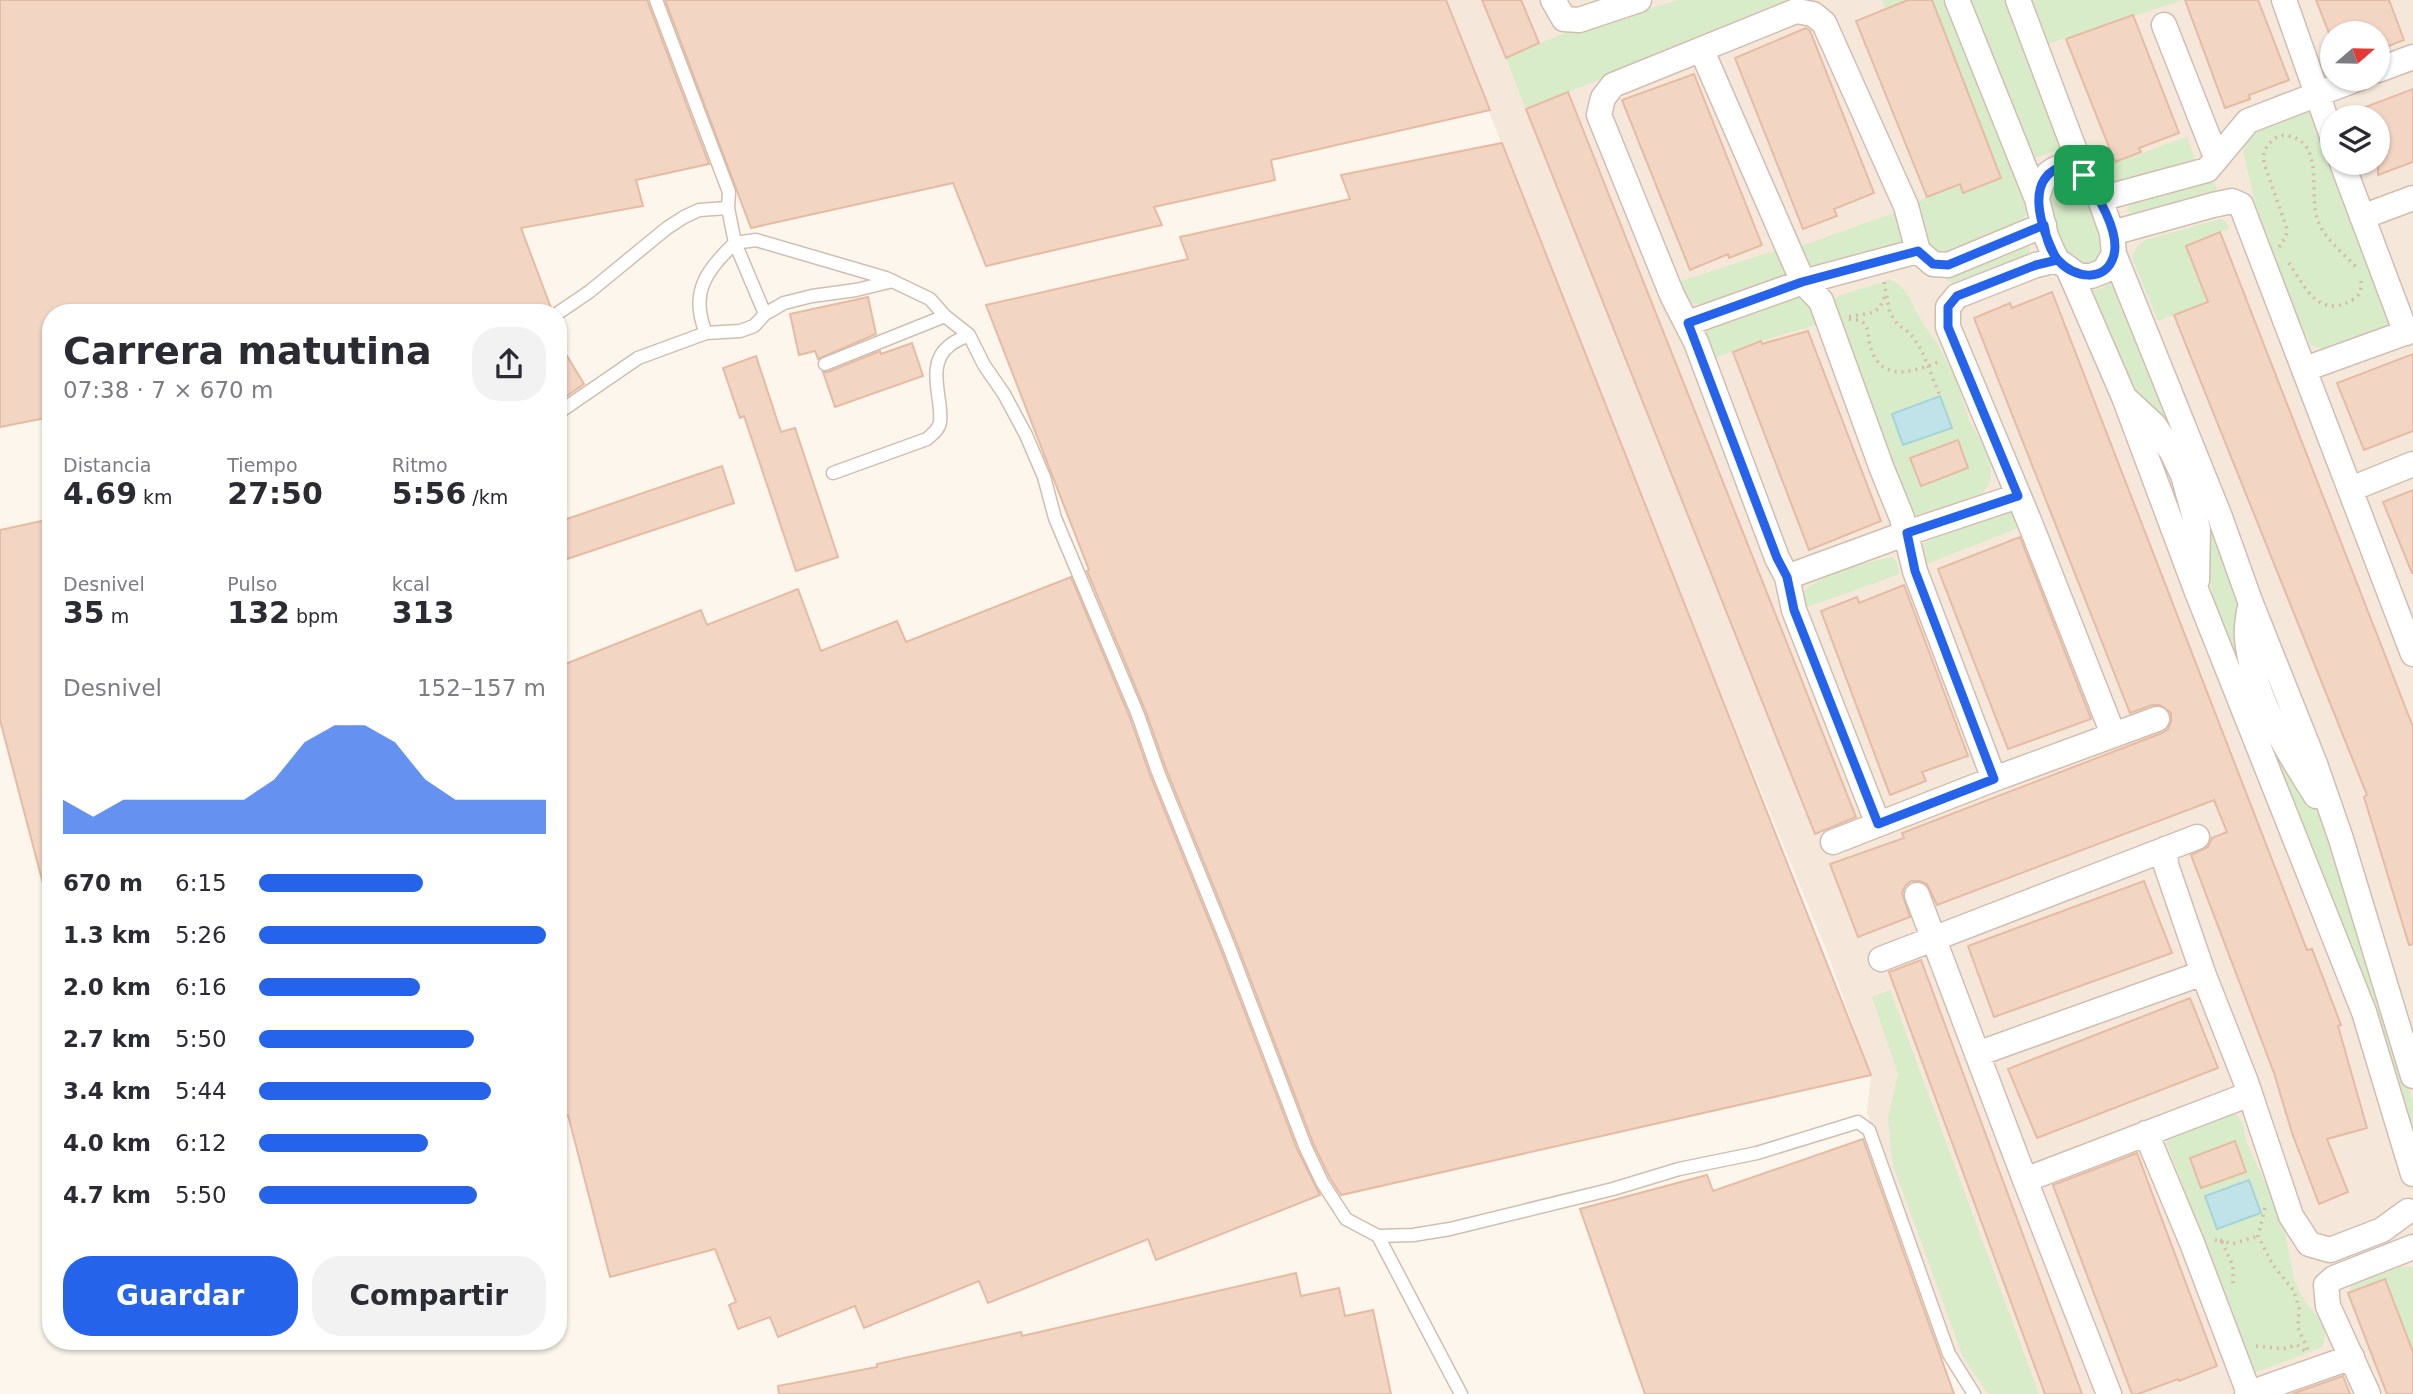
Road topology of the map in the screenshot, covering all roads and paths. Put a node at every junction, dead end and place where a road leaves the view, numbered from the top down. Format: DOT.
graph roads {
  1 [pos="656,0"];
  2 [pos="1553,0"];
  3 [pos="1639,0"];
  4 [pos="1957,0"];
  5 [pos="2018,0"];
  6 [pos="2284,0"];
  7 [pos="2164,24"];
  8 [pos="1702,51"];
  9 [pos="2413,57"];
  10 [pos="2390,66"];
  11 [pos="2324,91"];
  12 [pos="2316,94"];
  13 [pos="2320,105"];
  14 [pos="2216,157"];
  15 [pos="2084,175"];
  16 [pos="2346,175"];
  17 [pos="2413,198"];
  18 [pos="2100,199"];
  19 [pos="2038,200"];
  20 [pos="728,208"];
  21 [pos="2362,217"];
  22 [pos="2044,225"];
  23 [pos="735,243"];
  24 [pos="2113,244"];
  25 [pos="1918,251"];
  26 [pos="2263,261"];
  27 [pos="1880,262"];
  28 [pos="2062,264"];
  29 [pos="2357,269"];
  30 [pos="2361,279"];
  31 [pos="893,281"];
  32 [pos="1802,282"];
  33 [pos="1885,292"];
  34 [pos="567,307"];
  35 [pos="765,314"];
  36 [pos="945,316"];
  37 [pos="1688,323"];
  38 [pos="2409,331"];
  39 [pos="706,333"];
  40 [pos="969,335"];
  41 [pos="1959,354"];
  42 [pos="825,364"];
  43 [pos="1927,366"];
  44 [pos="2305,369"];
  45 [pos="1940,396"];
  46 [pos="567,407"];
  47 [pos="2413,464"];
  48 [pos="832,473"];
  49 [pos="2351,489"];
  50 [pos="2018,496"];
  51 [pos="1907,533"];
  52 [pos="1787,577"];
  53 [pos="2404,603"];
  54 [pos="2413,654"];
  55 [pos="2157,719"];
  56 [pos="2113,734"];
  57 [pos="1994,779"];
  58 [pos="1878,824"];
  59 [pos="2197,837"];
  60 [pos="1833,842"];
  61 [pos="2165,849"];
  62 [pos="1917,895"];
  63 [pos="1934,938"];
  64 [pos="1881,959"];
  65 [pos="2203,973"];
  66 [pos="1977,1054"];
  67 [pos="2413,1076"];
  68 [pos="2250,1094"];
  69 [pos="2146,1133"];
  70 [pos="2413,1174"];
  71 [pos="2025,1180"];
  72 [pos="2413,1183"];
  73 [pos="2282,1189"];
  74 [pos="2411,1224"];
  75 [pos="1378,1236"];
  76 [pos="2258,1236"];
  77 [pos="2413,1247"];
  78 [pos="2233,1289"];
  79 [pos="2249,1341"];
  80 [pos="2352,1357"];
  81 [pos="1461,1394"];
  82 [pos="1973,1394"];
  83 [pos="2109,1394"];
  84 [pos="2248,1394"];
  85 [pos="2368,1394"];
  1 -- 20 [label="lane"];
  2 -- 3 [label="street"];
  4 -- 19 [label="street"];
  5 -- 15 [label="street"];
  6 -- 12 [label="street"];
  7 -- 14 [label="street"];
  8 -- 25 [label="street"];
  8 -- 32 [label="street"];
  8 -- 37 [label="street"];
  9 -- 10 [label="street"];
  11 -- 12 [label="street"];
  12 -- 13 [label="street"];
  12 -- 14 [label="street"];
  14 -- 18 [label="street"];
  15 -- 18 [label="street"];
  15 -- 19 [label="street"];
  16 -- 21 [label="street"];
  17 -- 21 [label="street"];
  18 -- 24 [label="street"];
  19 -- 22 [label="street"];
  20 -- 23 [label="lane"];
  20 -- 34 [label="lane"];
  21 -- 38 [label="street"];
  22 -- 25 [label="street"];
  22 -- 28 [label="street"];
  23 -- 31 [label="lane"];
  23 -- 35 [label="lane"];
  23 -- 39 [label="lane"];
  24 -- 26 [label="street"];
  24 -- 28 [label="street"];
  24 -- 67 [label="street"];
  25 -- 27 [label="street"];
  26 -- 29 [label="path"];
  26 -- 30 [label="path"];
  26 -- 44 [label="street"];
  27 -- 32 [label="street"];
  27 -- 33 [label="path"];
  28 -- 41 [label="street"];
  28 -- 70 [label="street"];
  31 -- 35 [label="lane"];
  31 -- 36 [label="lane"];
  32 -- 37 [label="street"];
  32 -- 51 [label="street"];
  33 -- 43 [label="path"];
  33 -- 43 [label="path"];
  35 -- 39 [label="lane"];
  36 -- 40 [label="lane"];
  36 -- 42 [label="lane"];
  37 -- 52 [label="street"];
  38 -- 44 [label="street"];
  39 -- 46 [label="lane"];
  40 -- 48 [label="lane"];
  40 -- 75 [label="lane"];
  41 -- 43 [label="path"];
  41 -- 50 [label="street"];
  43 -- 45 [label="path"];
  44 -- 49 [label="street"];
  47 -- 49 [label="street"];
  49 -- 53 [label="street"];
  50 -- 51 [label="street"];
  50 -- 56 [label="street"];
  51 -- 52 [label="street"];
  51 -- 57 [label="street"];
  52 -- 58 [label="street"];
  53 -- 54 [label="street"];
  55 -- 56 [label="street"];
  56 -- 57 [label="street"];
  57 -- 58 [label="street"];
  58 -- 60 [label="street"];
  59 -- 61 [label="street"];
  61 -- 63 [label="street"];
  61 -- 65 [label="street"];
  62 -- 63 [label="street"];
  63 -- 64 [label="street"];
  63 -- 66 [label="street"];
  65 -- 66 [label="street"];
  65 -- 68 [label="street"];
  66 -- 71 [label="street"];
  68 -- 69 [label="street"];
  68 -- 73 [label="street"];
  69 -- 71 [label="street"];
  69 -- 84 [label="street"];
  71 -- 83 [label="street"];
  72 -- 74 [label="street"];
  73 -- 74 [label="street"];
  73 -- 76 [label="path"];
  75 -- 81 [label="lane"];
  75 -- 82 [label="lane"];
  76 -- 78 [label="path"];
  76 -- 79 [label="path"];
  77 -- 80 [label="street"];
  80 -- 84 [label="street"];
  80 -- 85 [label="street"];
}
